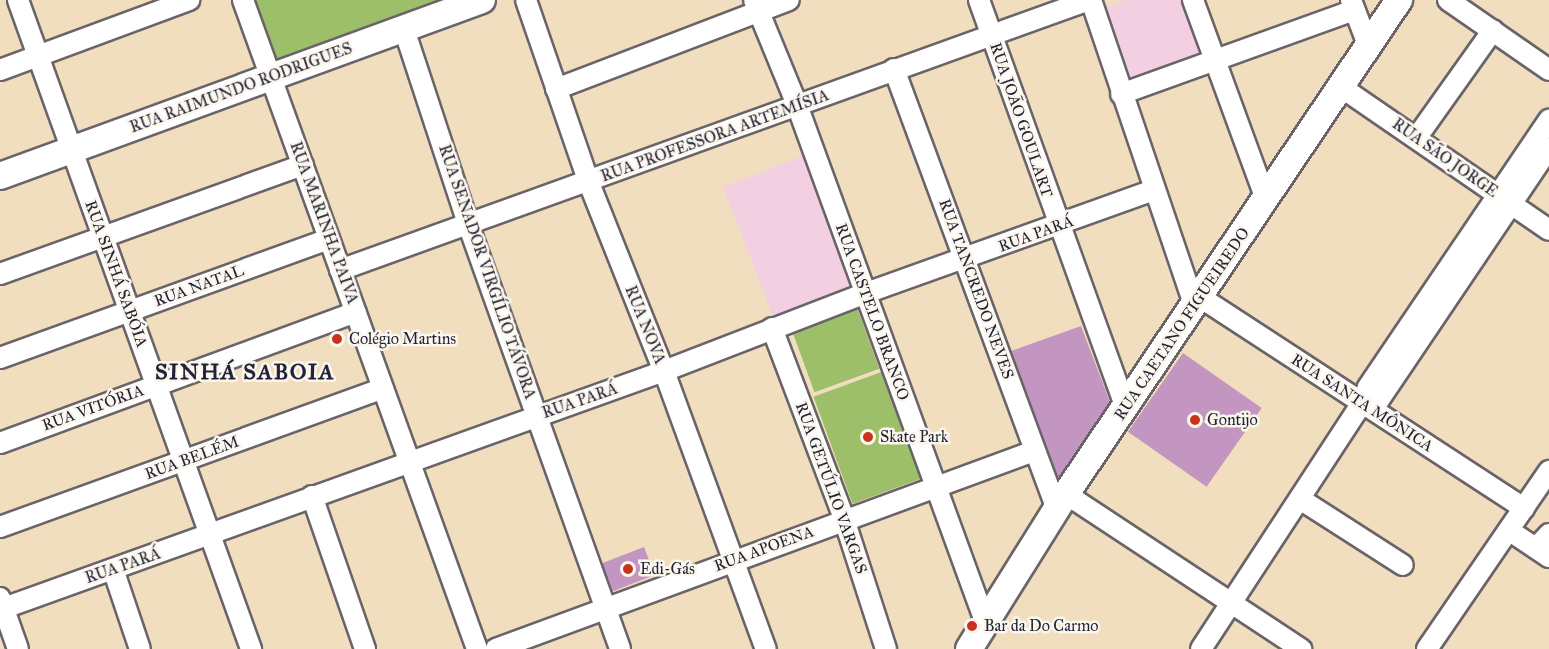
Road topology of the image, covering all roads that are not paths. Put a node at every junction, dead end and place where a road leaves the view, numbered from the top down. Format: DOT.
graph roads {
  1 [pos="18,0"];
  2 [pos="189,0"];
  3 [pos="243,0"];
  4 [pos="482,0"];
  5 [pos="526,0"];
  6 [pos="789,0"];
  7 [pos="979,0"];
  8 [pos="1090,0"];
  9 [pos="1193,0"];
  10 [pos="1399,0"];
  11 [pos="1448,0"];
  12 [pos="1353,5"];
  13 [pos="756,6"];
  14 [pos="404,29"];
  15 [pos="1493,30"];
  16 [pos="991,34"];
  17 [pos="1368,45"];
  18 [pos="38,56"];
  19 [pos="1216,61"];
  20 [pos="894,69"];
  21 [pos="0,70"];
  22 [pos="1549,70"];
  23 [pos="271,75"];
  24 [pos="1341,87"];
  25 [pos="556,89"];
  26 [pos="1121,94"];
  27 [pos="797,105"];
  28 [pos="1549,120"];
  29 [pos="1417,137"];
  30 [pos="1549,148"];
  31 [pos="71,150"];
  32 [pos="303,165"];
  33 [pos="0,176"];
  34 [pos="589,183"];
  35 [pos="1154,190"];
  36 [pos="1266,199"];
  37 [pos="1505,201"];
  38 [pos="468,224"];
  39 [pos="1058,226"];
  40 [pos="1549,230"];
  41 [pos="103,236"];
  42 [pos="329,239"];
  43 [pos="966,259"];
  44 [pos="340,270"];
  45 [pos="0,274"];
  46 [pos="866,293"];
  47 [pos="1197,300"];
  48 [pos="129,311"];
  49 [pos="356,312"];
  50 [pos="772,328"];
  51 [pos="0,358"];
  52 [pos="664,371"];
  53 [pos="156,385"];
  54 [pos="383,388"];
  55 [pos="1362,404"];
  56 [pos="1126,409"];
  57 [pos="537,415"];
  58 [pos="0,443"];
  59 [pos="1034,451"];
  60 [pos="183,462"];
  61 [pos="410,462"];
  62 [pos="1549,471"];
  63 [pos="934,486"];
  64 [pos="312,496"];
  65 [pos="1300,499"];
  66 [pos="1061,502"];
  67 [pos="1524,508"];
  68 [pos="844,519"];
  69 [pos="0,527"];
  70 [pos="1510,531"];
  71 [pos="210,535"];
  72 [pos="1545,546"];
  73 [pos="732,560"];
  74 [pos="1403,565"];
  75 [pos="113,569"];
  76 [pos="2,603"];
  77 [pos="1232,603"];
  78 [pos="605,608"];
  79 [pos="986,624"];
  80 [pos="18,649"];
  81 [pos="140,649"];
  82 [pos="251,649"];
  83 [pos="365,649"];
  84 [pos="477,649"];
  85 [pos="496,649"];
  86 [pos="620,649"];
  87 [pos="766,649"];
  88 [pos="886,649"];
  89 [pos="969,649"];
  90 [pos="1201,649"];
  91 [pos="1301,649"];
  92 [pos="1427,649"];
  1 -- 18 [label="street, RUA SINHÁ SABÓIA"];
  2 -- 18 [label="street"];
  3 -- 23 [label="street, RUA MARINHA PAIVA"];
  4 -- 14 [label="main road, RUA RAIMUNDO RODRIGUES"];
  5 -- 25 [label="street, RUA NOVA"];
  6 -- 13 [label="street"];
  7 -- 16 [label="street, RUA JOÃO GOULART"];
  8 -- 16 [label="street, RUA PROFESSORA ARTEMÍSIA"];
  8 -- 26 [label="street"];
  9 -- 19 [label="street"];
  10 -- 17 [label="main road, RUA CAETANO FIGUEIREDO"];
  11 -- 15 [label="street"];
  12 -- 17 [label="street"];
  12 -- 19 [label="street"];
  13 -- 25 [label="street"];
  13 -- 27 [label="street, RUA CASTELO BRANCO"];
  14 -- 23 [label="main road, RUA RAIMUNDO RODRIGUES"];
  14 -- 38 [label="street, RUA SENADOR VIRGÍLIO TÁVORA"];
  15 -- 22 [label="street"];
  15 -- 29 [label="street"];
  16 -- 20 [label="street, RUA PROFESSORA ARTEMÍSIA"];
  16 -- 39 [label="street, RUA JOÃO GOULART"];
  17 -- 24 [label="main road, RUA CAETANO FIGUEIREDO"];
  18 -- 21 [label="street"];
  18 -- 31 [label="street, RUA SINHÁ SABÓIA"];
  19 -- 26 [label="street"];
  19 -- 36 [label="street"];
  20 -- 27 [label="street, RUA PROFESSORA ARTEMÍSIA"];
  20 -- 43 [label="street, RUA TANCREDO NEVES"];
  23 -- 31 [label="main road, RUA RAIMUNDO RODRIGUES"];
  23 -- 32 [label="street, RUA MARINHA PAIVA"];
  24 -- 29 [label="street, RUA SÃO JORGE"];
  24 -- 36 [label="main road, RUA CAETANO FIGUEIREDO"];
  25 -- 34 [label="street, RUA NOVA"];
  26 -- 35 [label="street"];
  27 -- 34 [label="street, RUA PROFESSORA ARTEMÍSIA"];
  27 -- 46 [label="street, RUA CASTELO BRANCO"];
  28 -- 37 [label="street"];
  29 -- 37 [label="street, RUA SÃO JORGE"];
  30 -- 37 [label="street"];
  31 -- 33 [label="main road, RUA RAIMUNDO RODRIGUES"];
  31 -- 41 [label="street, RUA SINHÁ SABÓIA"];
  32 -- 41 [label="street"];
  32 -- 42 [label="street, RUA MARINHA PAIVA"];
  34 -- 38 [label="street, RUA PROFESSORA ARTEMÍSIA"];
  34 -- 52 [label="street, RUA NOVA"];
  35 -- 39 [label="street, RUA PARÁ"];
  35 -- 47 [label="street"];
  36 -- 47 [label="main road, RUA CAETANO FIGUEIREDO"];
  37 -- 40 [label="street, RUA SÃO JORGE"];
  37 -- 55 [label="street"];
  38 -- 44 [label="street, RUA PROFESSORA ARTEMÍSIA"];
  38 -- 57 [label="street, RUA SENADOR VIRGÍLIO TÁVORA"];
  39 -- 43 [label="street, RUA PARÁ"];
  39 -- 56 [label="street, RUA JOÃO GOULART"];
  41 -- 45 [label="street"];
  41 -- 48 [label="street, RUA SINHÁ SABÓIA"];
  42 -- 44 [label="street, RUA MARINHA PAIVA"];
  42 -- 48 [label="street, RUA NATAL"];
  43 -- 46 [label="street, RUA PARÁ"];
  43 -- 59 [label="street, RUA TANCREDO NEVES"];
  44 -- 49 [label="street, RUA MARINHA PAIVA"];
  46 -- 50 [label="street, RUA PARÁ"];
  46 -- 63 [label="street, RUA CASTELO BRANCO"];
  47 -- 55 [label="street, RUA SANTA MÔNICA"];
  47 -- 56 [label="main road, RUA CAETANO FIGUEIREDO"];
  48 -- 51 [label="street, RUA NATAL"];
  48 -- 53 [label="street, RUA SINHÁ SABÓIA"];
  49 -- 53 [label="street, RUA VITÓRIA"];
  49 -- 54 [label="street, RUA MARINHA PAIVA"];
  50 -- 52 [label="street, RUA PARÁ"];
  50 -- 68 [label="street, RUA GETÚLIO VARGAS"];
  52 -- 57 [label="street, RUA PARÁ"];
  52 -- 73 [label="street, RUA NOVA"];
  53 -- 58 [label="street, RUA VITÓRIA"];
  53 -- 60 [label="street, RUA SINHÁ SABÓIA"];
  54 -- 60 [label="street, RUA BELÉM"];
  54 -- 61 [label="street, RUA MARINHA PAIVA"];
  55 -- 65 [label="street"];
  55 -- 67 [label="street, RUA SANTA MÔNICA"];
  56 -- 66 [label="main road, RUA CAETANO FIGUEIREDO"];
  57 -- 61 [label="street, RUA PARÁ"];
  57 -- 78 [label="street, RUA SENADOR VIRGÍLIO TÁVORA"];
  59 -- 63 [label="street, RUA APOENA"];
  59 -- 66 [label="street, RUA TANCREDO NEVES"];
  60 -- 69 [label="street, RUA BELÉM"];
  60 -- 71 [label="street, RUA SINHÁ SABÓIA"];
  61 -- 64 [label="street, RUA PARÁ"];
  61 -- 84 [label="street, RUA MARINHA PAIVA"];
  62 -- 67 [label="street"];
  63 -- 68 [label="street, RUA APOENA"];
  63 -- 79 [label="street, RUA CASTELO BRANCO"];
  64 -- 71 [label="street, RUA PARÁ"];
  64 -- 83 [label="street"];
  65 -- 74 [label="street"];
  65 -- 77 [label="street"];
  66 -- 77 [label="street"];
  66 -- 79 [label="main road, RUA CAETANO FIGUEIREDO"];
  67 -- 70 [label="street"];
  68 -- 73 [label="street, RUA APOENA"];
  68 -- 88 [label="street, RUA GETÚLIO VARGAS"];
  70 -- 72 [label="street"];
  70 -- 92 [label="street"];
  71 -- 75 [label="street, RUA PARÁ"];
  71 -- 82 [label="street, RUA SINHÁ SABÓIA"];
  73 -- 78 [label="street, RUA APOENA"];
  73 -- 87 [label="street, RUA NOVA"];
  75 -- 76 [label="street, RUA PARÁ"];
  75 -- 81 [label="street"];
  76 -- 80 [label="street"];
  77 -- 90 [label="street"];
  77 -- 91 [label="street"];
  78 -- 85 [label="street, RUA APOENA"];
  78 -- 86 [label="street, RUA SENADOR VIRGÍLIO TÁVORA"];
  79 -- 89 [label="main road, RUA CAETANO FIGUEIREDO"];
}
